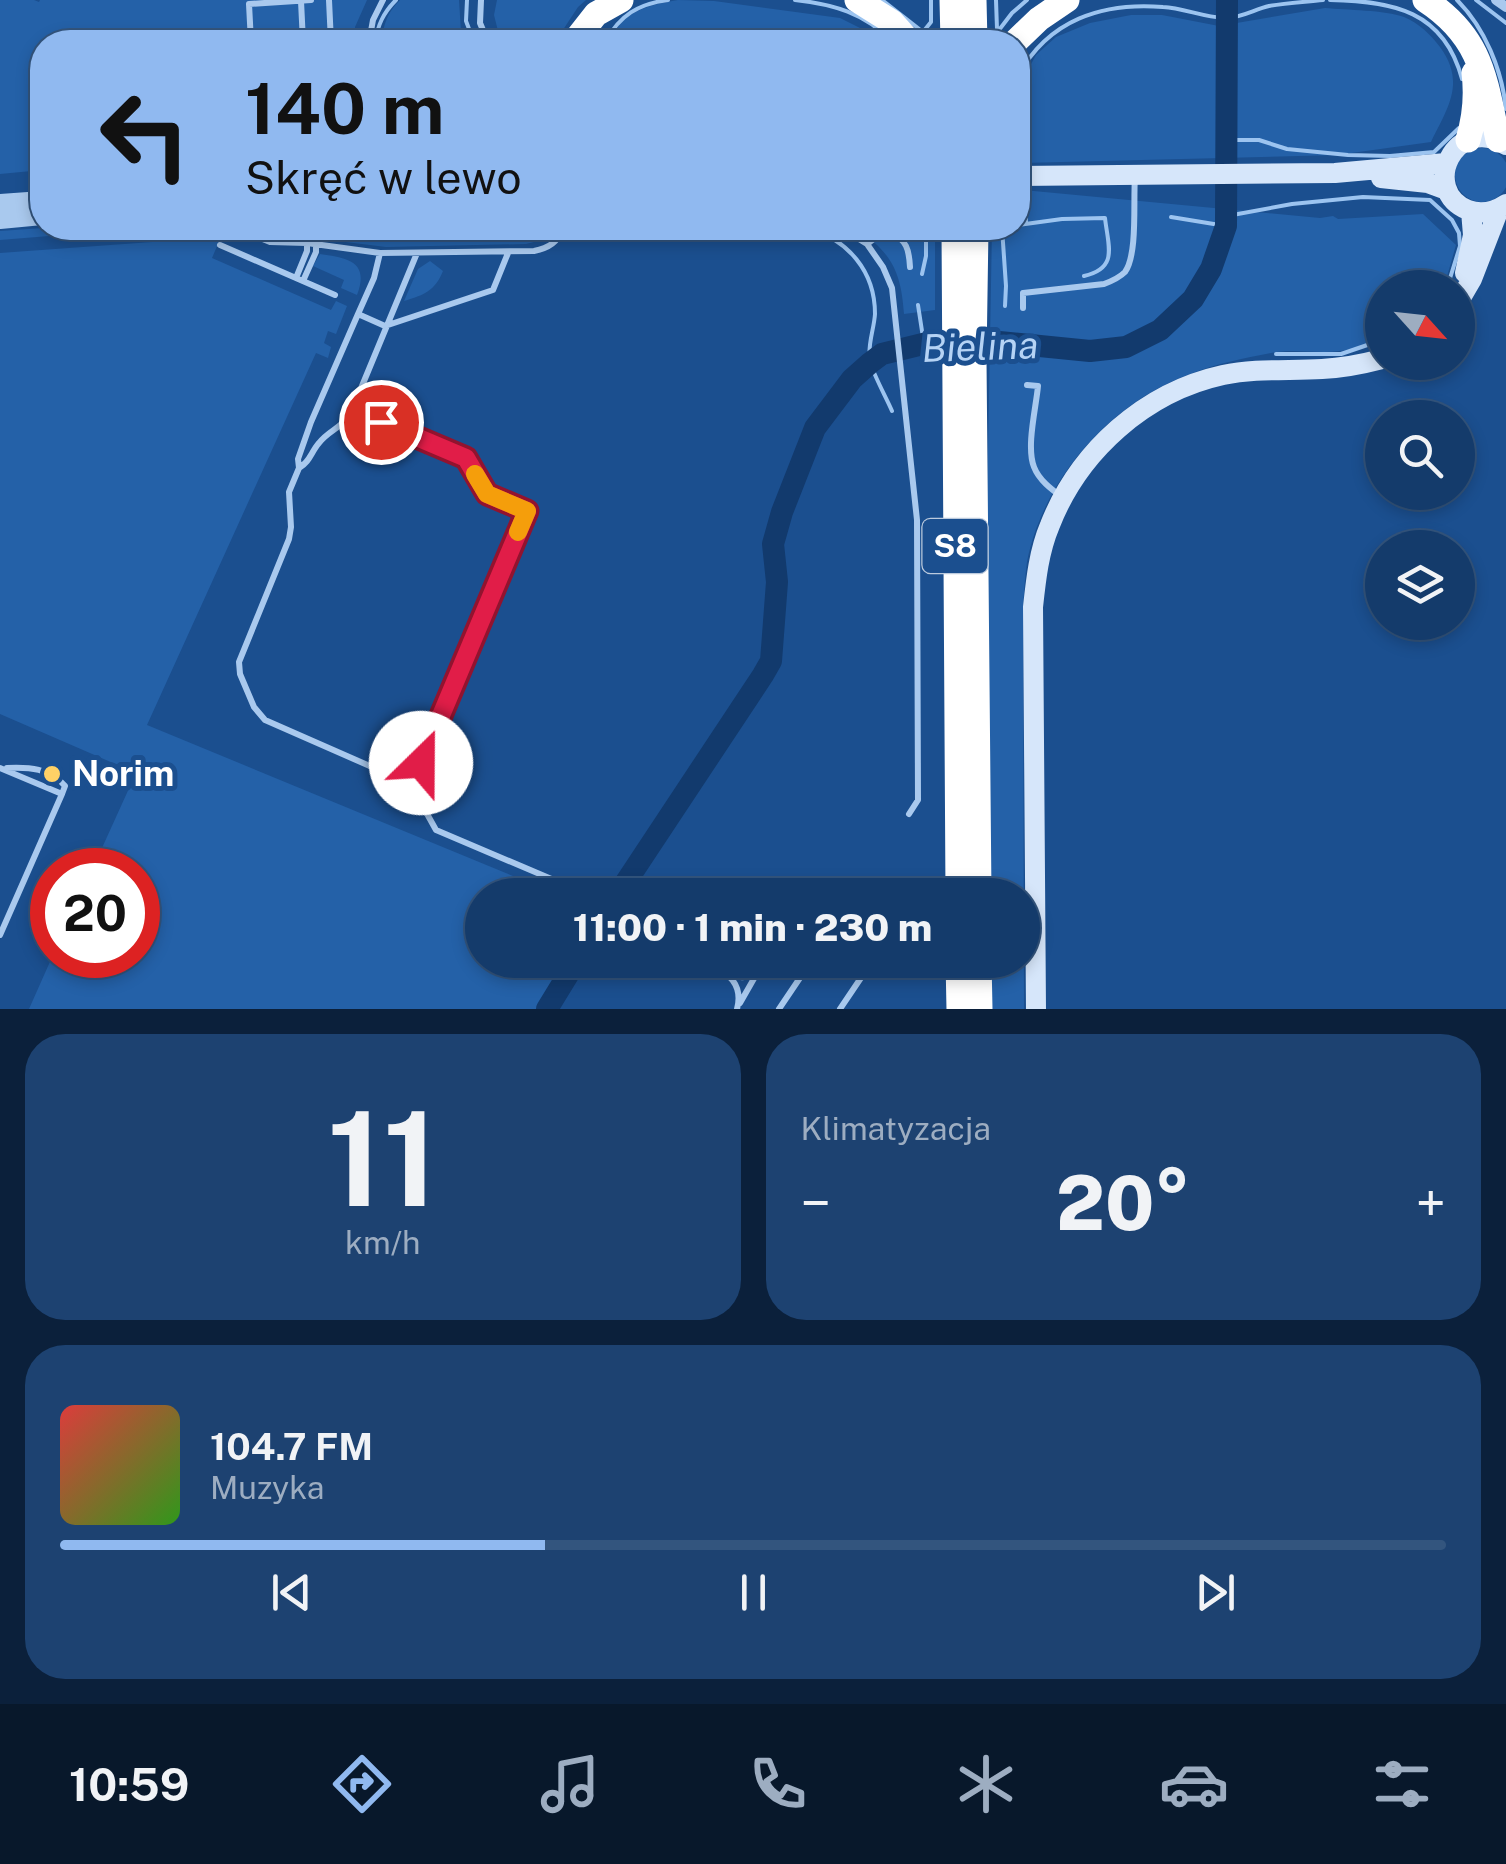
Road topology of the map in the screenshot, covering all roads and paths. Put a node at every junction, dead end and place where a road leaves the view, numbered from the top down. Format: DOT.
graph roads {
  1 [pos="311,0"];
  2 [pos="329,0"];
  3 [pos="384,0"];
  4 [pos="481,0"];
  5 [pos="623,0"];
  6 [pos="858,0"];
  7 [pos="952,0"];
  8 [pos="974,0"];
  9 [pos="1067,0"];
  10 [pos="1426,0"];
  11 [pos="1496,0"];
  12 [pos="300,1"];
  13 [pos="1506,7"];
  14 [pos="250,30"];
  15 [pos="302,30"];
  16 [pos="330,30"];
  17 [pos="372,30"];
  18 [pos="483,30"];
  19 [pos="583,30"];
  20 [pos="600,30"];
  21 [pos="899,30"];
  22 [pos="952,30"];
  23 [pos="975,30"];
  24 [pos="1027,30"];
  25 [pos="1468,44"];
  26 [pos="1468,140"];
  27 [pos="1502,142"];
  28 [pos="1446,163"];
  29 [pos="1335,173"];
  30 [pos="1030,176"];
  31 [pos="1135,176"];
  32 [pos="1447,190"];
  33 [pos="30,201"];
  34 [pos="0,204"];
  35 [pos="1503,207"];
  36 [pos="1470,211"];
  37 [pos="30,217"];
  38 [pos="0,220"];
  39 [pos="266,240"];
  40 [pos="298,240"];
  41 [pos="556,240"];
  42 [pos="860,240"];
  43 [pos="872,240"];
  44 [pos="904,240"];
  45 [pos="955,240"];
  46 [pos="975,240"];
  47 [pos="307,243"];
  48 [pos="316,244"];
  49 [pos="867,244"];
  50 [pos="220,245"];
  51 [pos="417,252"];
  52 [pos="508,252"];
  53 [pos="380,253"];
  54 [pos="910,267"];
  55 [pos="1466,270"];
  56 [pos="1475,272"];
  57 [pos="300,279"];
  58 [pos="335,295"];
  59 [pos="1023,308"];
  60 [pos="358,314"];
  61 [pos="964,325"];
  62 [pos="385,326"];
  63 [pos="964,361"];
  64 [pos="1365,364"];
  65 [pos="1027,385"];
  66 [pos="381,422"];
  67 [pos="298,468"];
  68 [pos="1062,497"];
  69 [pos="0,768"];
  70 [pos="406,776"];
  71 [pos="62,794"];
  72 [pos="909,814"];
  73 [pos="549,878"];
  74 [pos="958,878"];
  75 [pos="978,878"];
  76 [pos="0,935"];
  77 [pos="732,978"];
  78 [pos="754,978"];
  79 [pos="800,978"];
  80 [pos="861,978"];
  81 [pos="958,978"];
  82 [pos="979,978"];
  83 [pos="738,1007"];
  84 [pos="778,1009"];
  85 [pos="840,1009"];
  86 [pos="959,1009"];
  87 [pos="980,1009"];
  88 [pos="1036,1009"];
  1 -- 12 [label="lane"];
  2 -- 16 [label="lane"];
  3 -- 17 [label="lane"];
  4 -- 18 [label="lane"];
  5 -- 19 [label="highway"];
  5 -- 20 [label="highway"];
  6 -- 21 [label="highway"];
  7 -- 22 [label="highway"];
  8 -- 23 [label="highway"];
  9 -- 24 [label="highway"];
  10 -- 25 [label="highway"];
  11 -- 13 [label="street"];
  12 -- 14 [label="lane"];
  12 -- 15 [label="lane"];
  25 -- 26 [label="highway"];
  25 -- 27 [label="highway"];
  26 -- 27 [label="main road"];
  26 -- 28 [label="main road"];
  28 -- 29 [label="main road"];
  28 -- 32 [label="main road"];
  29 -- 31 [label="main road"];
  29 -- 32 [label="main road"];
  30 -- 31 [label="main road"];
  31 -- 59 [label="lane"];
  32 -- 36 [label="main road"];
  33 -- 34 [label="street"];
  35 -- 36 [label="main road"];
  35 -- 56 [label="main road"];
  36 -- 55 [label="main road"];
  37 -- 38 [label="street"];
  39 -- 47 [label="lane"];
  40 -- 47 [label="lane"];
  41 -- 52 [label="lane"];
  42 -- 49 [label="lane"];
  43 -- 49 [label="lane"];
  44 -- 54 [label="lane"];
  45 -- 61 [label="highway, S8"];
  46 -- 61 [label="highway, S8"];
  47 -- 48 [label="lane"];
  47 -- 57 [label="lane"];
  48 -- 53 [label="lane"];
  48 -- 57 [label="lane"];
  49 -- 72 [label="lane"];
  50 -- 57 [label="lane"];
  51 -- 52 [label="lane"];
  51 -- 53 [label="lane"];
  51 -- 62 [label="lane"];
  52 -- 62 [label="lane"];
  53 -- 60 [label="lane"];
  57 -- 58 [label="lane"];
  60 -- 62 [label="lane"];
  60 -- 67 [label="lane"];
  61 -- 63 [label="highway, S8"];
  62 -- 67 [label="lane"];
  63 -- 74 [label="highway, S8"];
  63 -- 75 [label="highway, S8"];
  64 -- 68 [label="main road"];
  65 -- 68 [label="lane"];
  66 -- 70 [label="lane"];
  67 -- 70 [label="lane"];
  68 -- 88 [label="main road"];
  69 -- 71 [label="lane"];
  69 -- 71 [label="lane"];
  70 -- 73 [label="lane"];
  71 -- 76 [label="lane"];
  77 -- 83 [label="lane"];
  78 -- 83 [label="lane"];
  79 -- 84 [label="lane"];
  80 -- 85 [label="lane"];
  81 -- 86 [label="highway"];
  82 -- 87 [label="highway"];
}
